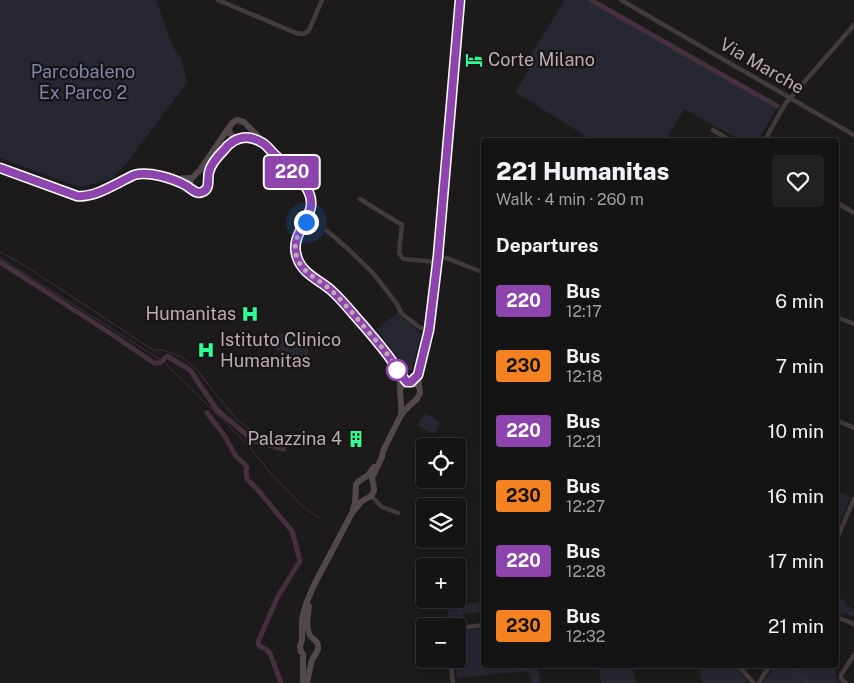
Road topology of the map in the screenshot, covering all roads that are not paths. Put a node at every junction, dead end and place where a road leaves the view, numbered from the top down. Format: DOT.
graph roads {
  1 [pos="218,0"];
  2 [pos="322,0"];
  3 [pos="460,0"];
  4 [pos="621,0"];
  5 [pos="854,25"];
  6 [pos="790,98"];
  7 [pos="246,124"];
  8 [pos="230,126"];
  9 [pos="713,130"];
  10 [pos="854,135"];
  11 [pos="239,138"];
  12 [pos="727,138"];
  13 [pos="766,138"];
  14 [pos="263,143"];
  15 [pos="0,168"];
  16 [pos="193,177"];
  17 [pos="174,179"];
  18 [pos="208,180"];
  19 [pos="192,189"];
  20 [pos="360,199"];
  21 [pos="839,204"];
  22 [pos="854,213"];
  23 [pos="327,231"];
  24 [pos="437,259"];
  25 [pos="481,272"];
  26 [pos="839,318"];
  27 [pos="854,324"];
  28 [pos="429,330"];
  29 [pos="399,372"];
  30 [pos="418,375"];
  31 [pos="409,382"];
  32 [pos="420,388"];
  33 [pos="401,393"];
  34 [pos="414,401"];
  35 [pos="401,414"];
  36 [pos="839,421"];
  37 [pos="854,428"];
  38 [pos="383,451"];
  39 [pos="363,479"];
  40 [pos="373,483"];
  41 [pos="356,492"];
  42 [pos="369,497"];
  43 [pos="854,499"];
  44 [pos="352,513"];
  45 [pos="398,513"];
  46 [pos="839,534"];
  47 [pos="310,594"];
  48 [pos="839,618"];
  49 [pos="854,624"];
  50 [pos="481,625"];
  51 [pos="466,627"];
  52 [pos="314,639"];
  53 [pos="301,644"];
  54 [pos="303,654"];
  55 [pos="314,655"];
  56 [pos="854,655"];
  57 [pos="451,668"];
  58 [pos="740,668"];
  59 [pos="769,668"];
  60 [pos="303,683"];
  61 [pos="308,683"];
  62 [pos="453,683"];
  63 [pos="754,683"];
  64 [pos="759,683"];
  65 [pos="846,683"];
  1 -- 2 [label="street"];
  3 -- 24 [label="street"];
  4 -- 6 [label="street, Via Marche"];
  5 -- 6 [label="street"];
  6 -- 10 [label="street, Via Marche"];
  6 -- 13 [label="street"];
  7 -- 8 [label="street"];
  7 -- 11 [label="street"];
  7 -- 14 [label="street"];
  8 -- 11 [label="street"];
  8 -- 16 [label="street"];
  9 -- 12 [label="street"];
  11 -- 14 [label="street"];
  11 -- 18 [label="street"];
  14 -- 29 [label="street"];
  15 -- 17 [label="street"];
  16 -- 17 [label="street"];
  16 -- 18 [label="street"];
  16 -- 19 [label="street"];
  17 -- 19 [label="street"];
  18 -- 19 [label="street"];
  20 -- 24 [label="street"];
  21 -- 22 [label="street"];
  23 -- 28 [label="street"];
  24 -- 25 [label="street"];
  24 -- 28 [label="street"];
  26 -- 27 [label="street"];
  28 -- 30 [label="street"];
  29 -- 31 [label="street"];
  29 -- 33 [label="street"];
  30 -- 31 [label="street"];
  30 -- 32 [label="street"];
  31 -- 32 [label="street"];
  31 -- 33 [label="street"];
  32 -- 34 [label="street"];
  33 -- 34 [label="street"];
  33 -- 35 [label="street"];
  34 -- 35 [label="street"];
  35 -- 38 [label="street"];
  36 -- 37 [label="street"];
  38 -- 39 [label="street"];
  38 -- 40 [label="street"];
  39 -- 40 [label="street"];
  39 -- 41 [label="street"];
  40 -- 42 [label="street"];
  41 -- 42 [label="street"];
  41 -- 44 [label="street"];
  42 -- 44 [label="street"];
  42 -- 45 [label="street"];
  43 -- 46 [label="street"];
  44 -- 47 [label="street"];
  47 -- 52 [label="street"];
  47 -- 53 [label="street"];
  48 -- 49 [label="street"];
  50 -- 51 [label="street"];
  52 -- 53 [label="street"];
  52 -- 55 [label="street"];
  53 -- 54 [label="street"];
  54 -- 55 [label="street"];
  54 -- 60 [label="street"];
  55 -- 61 [label="street"];
  56 -- 65 [label="street"];
  57 -- 62 [label="street"];
  58 -- 63 [label="street"];
  59 -- 64 [label="street"];
}
